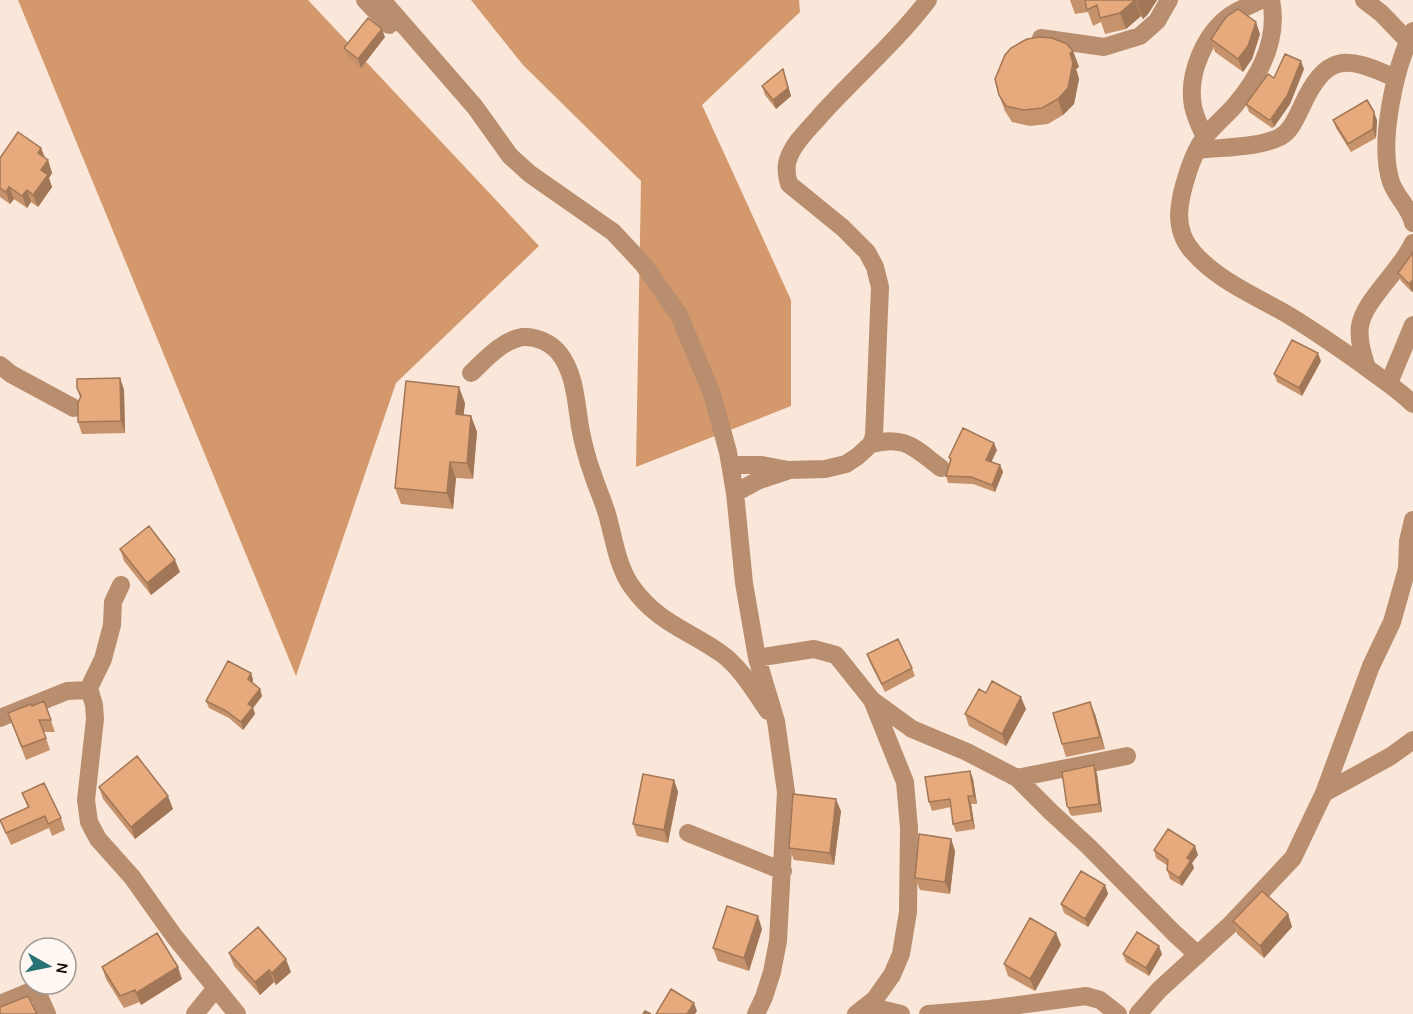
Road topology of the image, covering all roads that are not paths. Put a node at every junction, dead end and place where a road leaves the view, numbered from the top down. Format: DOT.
graph roads {
  1 [pos="365,0"];
  2 [pos="382,0"];
  3 [pos="928,0"];
  4 [pos="1169,0"];
  5 [pos="1261,0"];
  6 [pos="1271,0"];
  7 [pos="1364,0"];
  8 [pos="1410,36"];
  9 [pos="1041,38"];
  10 [pos="1395,78"];
  11 [pos="1201,143"];
  12 [pos="530,174"];
  13 [pos="1413,223"];
  14 [pos="1413,243"];
  15 [pos="1413,325"];
  16 [pos="0,365"];
  17 [pos="1366,368"];
  18 [pos="471,373"];
  19 [pos="1389,383"];
  20 [pos="1413,404"];
  21 [pos="74,408"];
  22 [pos="871,444"];
  23 [pos="730,465"];
  24 [pos="941,468"];
  25 [pos="788,470"];
  26 [pos="735,493"];
  27 [pos="1413,520"];
  28 [pos="121,585"];
  29 [pos="758,658"];
  30 [pos="89,690"];
  31 [pos="872,700"];
  32 [pos="0,718"];
  33 [pos="776,721"];
  34 [pos="1413,740"];
  35 [pos="1127,756"];
  36 [pos="1017,777"];
  37 [pos="1324,793"];
  38 [pos="688,833"];
  39 [pos="783,871"];
  40 [pos="1198,955"];
  41 [pos="216,988"];
  42 [pos="0,1004"];
  43 [pos="862,1010"];
  44 [pos="47,1014"];
  45 [pos="195,1014"];
  46 [pos="237,1014"];
  47 [pos="756,1014"];
  48 [pos="901,1014"];
  49 [pos="928,1014"];
  50 [pos="1118,1014"];
  51 [pos="1138,1014"];
  1 -- 12 [label="street"];
  2 -- 12 [label="street"];
  3 -- 22 [label="street"];
  4 -- 9 [label="street"];
  5 -- 11 [label="street"];
  6 -- 11 [label="street"];
  7 -- 8 [label="street"];
  8 -- 10 [label="street"];
  10 -- 11 [label="street"];
  10 -- 13 [label="street"];
  11 -- 17 [label="street"];
  12 -- 23 [label="street"];
  14 -- 17 [label="street"];
  15 -- 19 [label="street"];
  16 -- 21 [label="street"];
  17 -- 19 [label="street"];
  18 -- 33 [label="street"];
  19 -- 20 [label="street"];
  22 -- 24 [label="street"];
  22 -- 25 [label="street"];
  23 -- 25 [label="street"];
  23 -- 26 [label="street"];
  25 -- 26 [label="street"];
  26 -- 29 [label="street"];
  27 -- 37 [label="street"];
  28 -- 30 [label="street"];
  29 -- 31 [label="street"];
  29 -- 33 [label="street"];
  30 -- 32 [label="street"];
  30 -- 41 [label="street"];
  31 -- 36 [label="street"];
  31 -- 43 [label="street"];
  33 -- 39 [label="street"];
  34 -- 37 [label="street"];
  35 -- 36 [label="street"];
  36 -- 40 [label="street"];
  37 -- 40 [label="street"];
  38 -- 39 [label="street"];
  39 -- 47 [label="street"];
  40 -- 51 [label="street"];
  41 -- 45 [label="street"];
  41 -- 46 [label="street"];
  42 -- 44 [label="street"];
  43 -- 48 [label="street"];
  49 -- 50 [label="street"];
}
